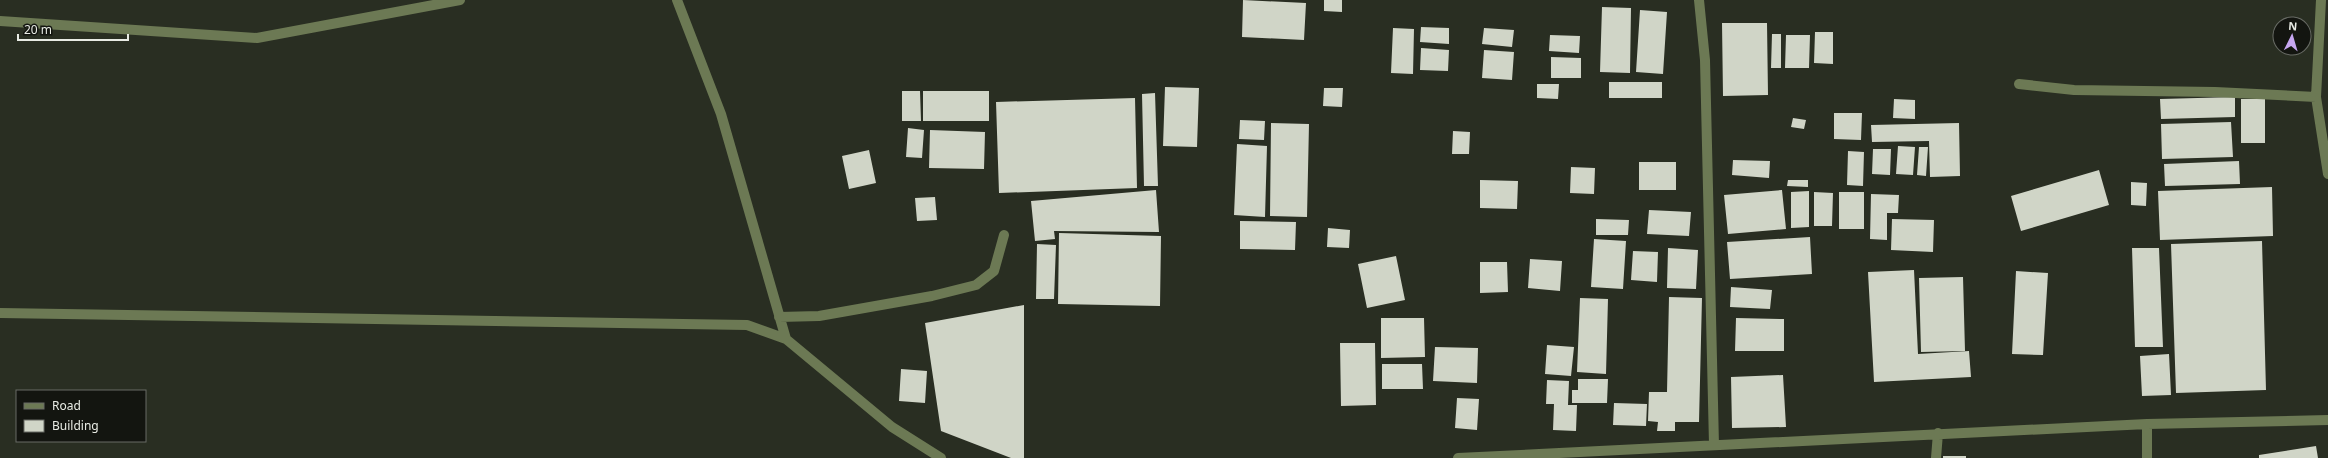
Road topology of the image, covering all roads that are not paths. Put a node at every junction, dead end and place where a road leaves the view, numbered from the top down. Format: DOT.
graph roads {
  1 [pos="460,0"];
  2 [pos="677,0"];
  3 [pos="1699,0"];
  4 [pos="2321,0"];
  5 [pos="0,21"];
  6 [pos="2019,84"];
  7 [pos="2316,98"];
  8 [pos="2328,174"];
  9 [pos="1004,235"];
  10 [pos="0,313"];
  11 [pos="779,317"];
  12 [pos="786,339"];
  13 [pos="2328,420"];
  14 [pos="2147,424"];
  15 [pos="1938,433"];
  16 [pos="1714,445"];
  17 [pos="941,458"];
  18 [pos="1458,458"];
  19 [pos="1471,458"];
  20 [pos="1936,458"];
  21 [pos="2147,458"];
  1 -- 5 [label="street"];
  2 -- 11 [label="street"];
  3 -- 16 [label="street"];
  4 -- 7 [label="street"];
  6 -- 7 [label="street"];
  7 -- 8 [label="street"];
  9 -- 11 [label="street"];
  10 -- 12 [label="street"];
  11 -- 12 [label="street"];
  12 -- 17 [label="street"];
  13 -- 14 [label="street"];
  14 -- 15 [label="street"];
  14 -- 21 [label="street"];
  15 -- 16 [label="street"];
  15 -- 20 [label="street"];
  16 -- 19 [label="street"];
  18 -- 19 [label="street"];
}
